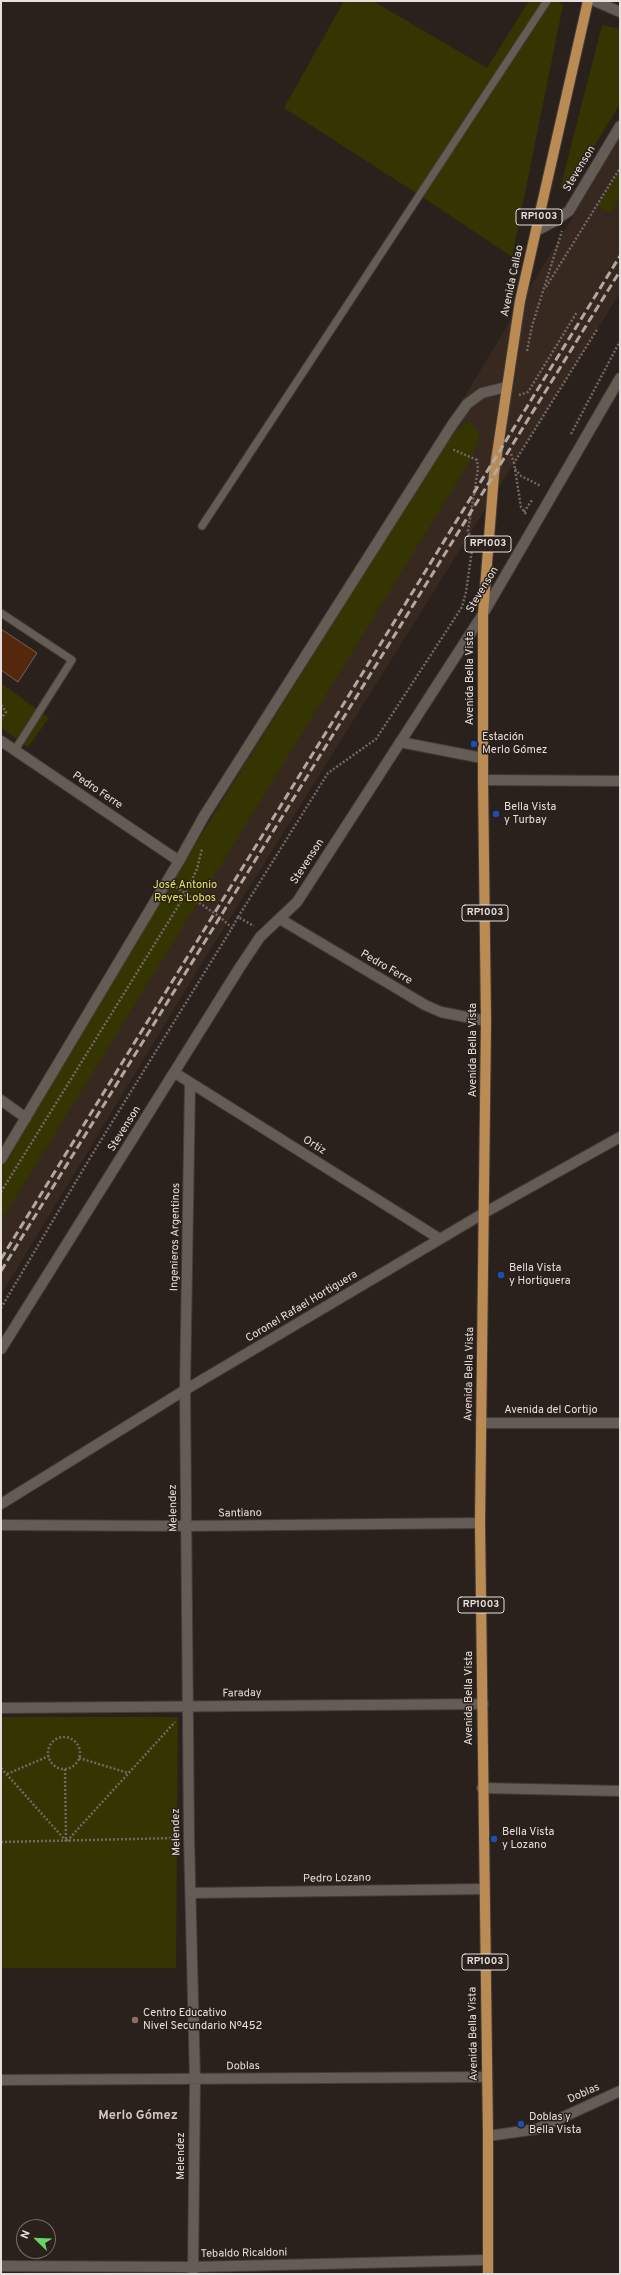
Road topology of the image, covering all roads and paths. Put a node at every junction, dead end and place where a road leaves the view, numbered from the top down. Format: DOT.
graph roads {
  1 [pos="547,1"];
  2 [pos="588,1"];
  3 [pos="595,1"];
  4 [pos="620,12"];
  5 [pos="620,126"];
  6 [pos="620,168"];
  7 [pos="569,211"];
  8 [pos="536,230"];
  9 [pos="543,290"];
  10 [pos="577,312"];
  11 [pos="598,328"];
  12 [pos="620,341"];
  13 [pos="526,357"];
  14 [pos="620,378"];
  15 [pos="506,387"];
  16 [pos="520,387"];
  17 [pos="519,395"];
  18 [pos="516,401"];
  19 [pos="503,404"];
  20 [pos="570,437"];
  21 [pos="452,449"];
  22 [pos="511,449"];
  23 [pos="514,463"];
  24 [pos="515,469"];
  25 [pos="494,474"];
  26 [pos="545,480"];
  27 [pos="541,486"];
  28 [pos="537,493"];
  29 [pos="533,500"];
  30 [pos="524,512"];
  31 [pos="202,526"];
  32 [pos="534,526"];
  33 [pos="1,613"];
  34 [pos="483,614"];
  35 [pos="1,705"];
  36 [pos="1,719"];
  37 [pos="1,741"];
  38 [pos="400,742"];
  39 [pos="15,750"];
  40 [pos="482,758"];
  41 [pos="482,780"];
  42 [pos="620,780"];
  43 [pos="179,861"];
  44 [pos="197,869"];
  45 [pos="168,880"];
  46 [pos="185,895"];
  47 [pos="238,917"];
  48 [pos="280,919"];
  49 [pos="232,928"];
  50 [pos="265,932"];
  51 [pos="486,1021"];
  52 [pos="175,1073"];
  53 [pos="190,1084"];
  54 [pos="1,1100"];
  55 [pos="26,1118"];
  56 [pos="620,1137"];
  57 [pos="1,1159"];
  58 [pos="1,1192"];
  59 [pos="484,1213"];
  60 [pos="440,1239"];
  61 [pos="1,1308"];
  62 [pos="1,1349"];
  63 [pos="185,1390"];
  64 [pos="482,1423"];
  65 [pos="620,1423"];
  66 [pos="1,1504"];
  67 [pos="480,1523"];
  68 [pos="1,1525"];
  69 [pos="186,1526"];
  70 [pos="483,1704"];
  71 [pos="188,1707"];
  72 [pos="1,1708"];
  73 [pos="48,1756"];
  74 [pos="79,1758"];
  75 [pos="1,1768"];
  76 [pos="65,1769"];
  77 [pos="128,1773"];
  78 [pos="6,1774"];
  79 [pos="482,1788"];
  80 [pos="620,1791"];
  81 [pos="189,1838"];
  82 [pos="66,1841"];
  83 [pos="1,1842"];
  84 [pos="484,1889"];
  85 [pos="191,1893"];
  86 [pos="486,2076"];
  87 [pos="1,2080"];
  88 [pos="195,2080"];
  89 [pos="620,2091"];
  90 [pos="488,2136"];
  91 [pos="488,2260"];
  92 [pos="1,2266"];
  93 [pos="193,2271"];
  94 [pos="488,2274"];
  1 -- 31 [label="lane"];
  2 -- 8 [label="main road, Avenida Callao / RP1003"];
  3 -- 4 [label="street"];
  5 -- 7 [label="street, Stevenson"];
  6 -- 9 [label="path"];
  7 -- 8 [label="street, Stevenson"];
  7 -- 9 [label="path"];
  8 -- 15 [label="main road, Avenida Callao / RP1003"];
  9 -- 13 [label="path"];
  10 -- 17 [label="path"];
  11 -- 23 [label="path"];
  12 -- 20 [label="path"];
  14 -- 32 [label="street, Stevenson"];
  15 -- 19 [label="main road, Avenida Callao / RP1003"];
  15 -- 43 [label="street"];
  16 -- 17 [label="path"];
  17 -- 18 [label="path"];
  17 -- 19 [label="path"];
  19 -- 25 [label="main road, Avenida Callao / RP1003"];
  21 -- 47 [label="path"];
  22 -- 23 [label="path"];
  23 -- 24 [label="path"];
  24 -- 27 [label="path"];
  24 -- 30 [label="path"];
  25 -- 34 [label="main road, Avenida Bella Vista / RP1003"];
  26 -- 27 [label="path"];
  27 -- 28 [label="path"];
  29 -- 30 [label="path"];
  30 -- 32 [label="path"];
  32 -- 34 [label="street, Stevenson"];
  33 -- 39 [label="lane"];
  34 -- 38 [label="street, Stevenson"];
  34 -- 40 [label="main road, Avenida Bella Vista / RP1003"];
  35 -- 36 [label="path"];
  37 -- 39 [label="street, Pedro Ferre"];
  38 -- 40 [label="street"];
  38 -- 48 [label="street, Stevenson"];
  39 -- 43 [label="street, Pedro Ferre"];
  40 -- 41 [label="main road, Avenida Bella Vista / RP1003"];
  41 -- 42 [label="street"];
  41 -- 51 [label="main road, Avenida Bella Vista / RP1003"];
  43 -- 45 [label="street"];
  44 -- 46 [label="path"];
  45 -- 46 [label="path"];
  45 -- 55 [label="street"];
  46 -- 49 [label="path"];
  46 -- 58 [label="path"];
  47 -- 49 [label="path"];
  47 -- 50 [label="path"];
  48 -- 50 [label="street, Stevenson"];
  48 -- 51 [label="street, Pedro Ferre"];
  49 -- 61 [label="path"];
  50 -- 52 [label="street, Stevenson"];
  51 -- 59 [label="main road, Avenida Bella Vista / RP1003"];
  52 -- 53 [label="street, Ortiz"];
  52 -- 62 [label="street, Stevenson"];
  53 -- 60 [label="street, Ortiz"];
  53 -- 63 [label="street, Ingenieros Argentinos"];
  54 -- 55 [label="street"];
  55 -- 57 [label="street"];
  56 -- 59 [label="street, Coronel Rafael Hortiguera"];
  59 -- 60 [label="street, Coronel Rafael Hortiguera"];
  59 -- 64 [label="main road, Avenida Bella Vista / RP1003"];
  60 -- 63 [label="street, Coronel Rafael Hortiguera"];
  63 -- 66 [label="street, Coronel Rafael Hortiguera"];
  63 -- 69 [label="street, Melendez"];
  64 -- 65 [label="street, Avenida del Cortijo"];
  64 -- 67 [label="main road, Avenida Bella Vista / RP1003"];
  67 -- 69 [label="street, Santiano"];
  67 -- 70 [label="main road, Avenida Bella Vista / RP1003"];
  68 -- 69 [label="street, Santiano"];
  69 -- 71 [label="street, Melendez"];
  70 -- 71 [label="street, Faraday"];
  70 -- 79 [label="main road, Avenida Bella Vista / RP1003"];
  71 -- 72 [label="street, Faraday"];
  71 -- 77 [label="path"];
  71 -- 81 [label="street, Melendez"];
  73 -- 74 [label="path"];
  73 -- 76 [label="path"];
  73 -- 78 [label="path"];
  74 -- 76 [label="path"];
  74 -- 77 [label="path"];
  75 -- 78 [label="path"];
  76 -- 82 [label="path"];
  77 -- 82 [label="path"];
  78 -- 82 [label="path"];
  79 -- 80 [label="street"];
  79 -- 84 [label="main road, Avenida Bella Vista / RP1003"];
  81 -- 82 [label="path"];
  81 -- 85 [label="street, Melendez"];
  82 -- 83 [label="path"];
  84 -- 85 [label="street, Pedro Lozano"];
  84 -- 86 [label="main road, Avenida Bella Vista / RP1003"];
  85 -- 88 [label="street, Melendez"];
  86 -- 88 [label="street, Doblas"];
  86 -- 90 [label="main road, Avenida Bella Vista / RP1003"];
  87 -- 88 [label="street, Doblas"];
  88 -- 93 [label="street, Melendez"];
  89 -- 90 [label="street, Doblas"];
  90 -- 91 [label="main road, Avenida Bella Vista / RP1003"];
  91 -- 93 [label="street, Tebaldo Ricaldoni"];
  91 -- 94 [label="main road, Avenida Bella Vista / RP1003"];
  92 -- 93 [label="street, Tebaldo Ricaldoni"];
}
